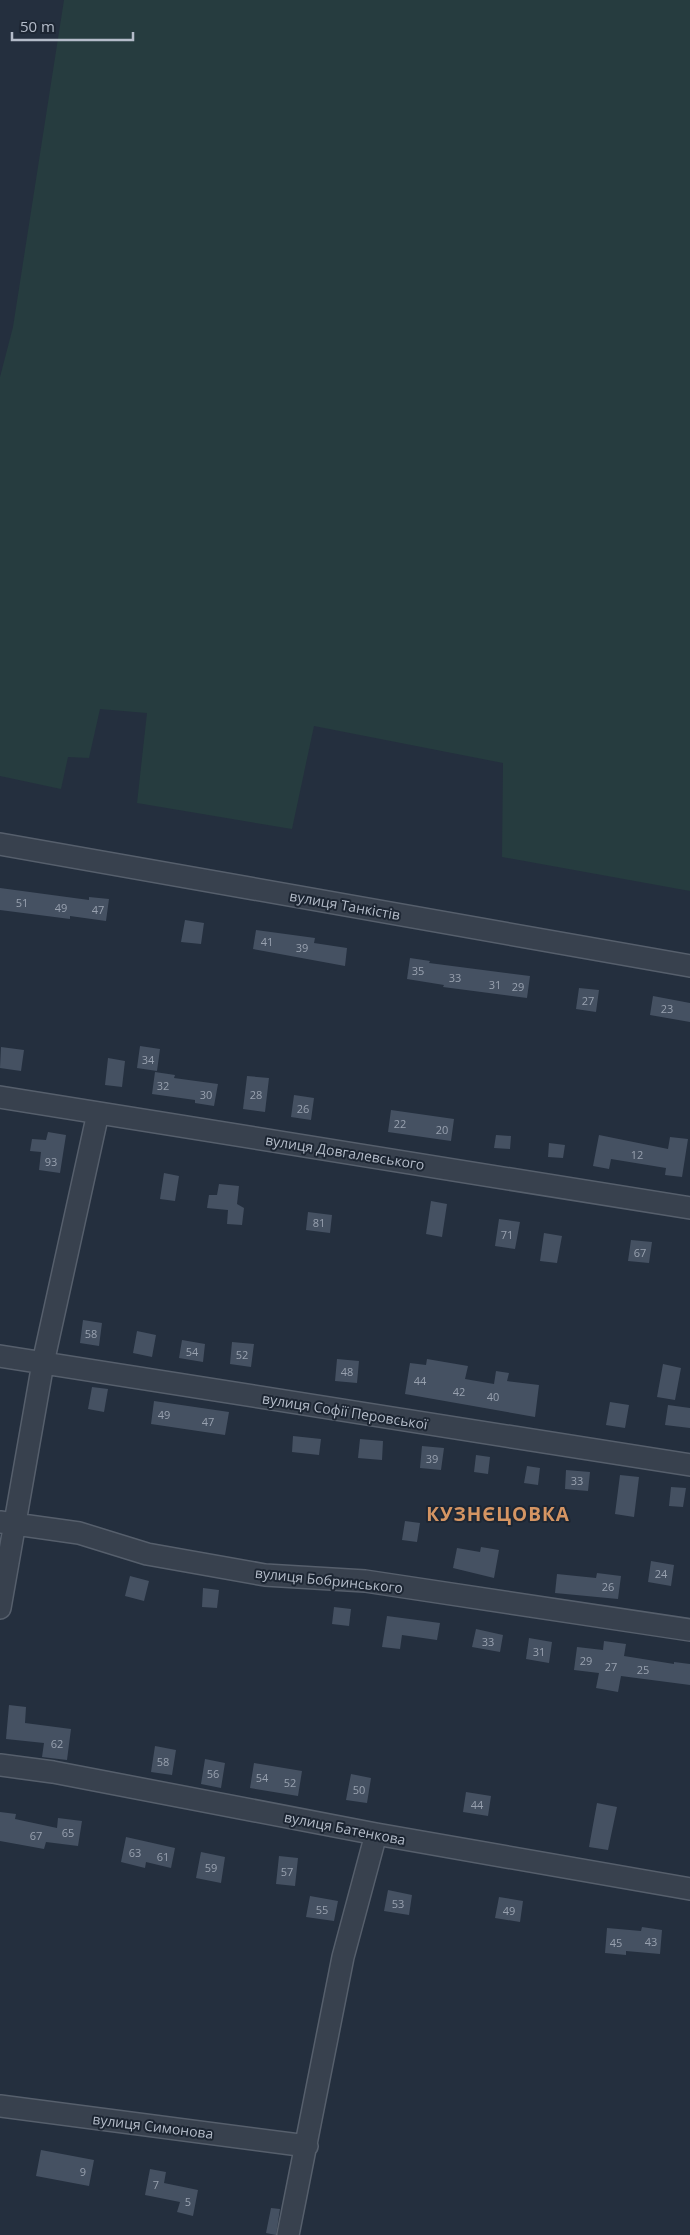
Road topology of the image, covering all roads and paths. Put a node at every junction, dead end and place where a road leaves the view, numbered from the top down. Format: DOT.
graph roads {
  1 [pos="0,844"];
  2 [pos="690,966"];
  3 [pos="0,1097"];
  4 [pos="98,1113"];
  5 [pos="690,1208"];
  6 [pos="0,1356"];
  7 [pos="43,1363"];
  8 [pos="690,1465"];
  9 [pos="7,1523"];
  10 [pos="0,1608"];
  11 [pos="690,1630"];
  12 [pos="0,1765"];
  13 [pos="376,1834"];
  14 [pos="690,1889"];
  15 [pos="0,2106"];
  16 [pos="306,2146"];
  17 [pos="288,2235"];
  1 -- 2 [label="street, вулиця Танкістів"];
  3 -- 4 [label="street, вулиця Довгалевського"];
  4 -- 5 [label="street, вулиця Довгалевського"];
  4 -- 7 [label="street"];
  6 -- 7 [label="street, вулиця Софії Перовської"];
  7 -- 8 [label="street, вулиця Софії Перовської"];
  7 -- 9 [label="street"];
  9 -- 10 [label="street"];
  9 -- 11 [label="street, вулиця Бобринського"];
  12 -- 13 [label="street, вулиця Батенкова"];
  13 -- 14 [label="street, вулиця Батенкова"];
  13 -- 16 [label="street"];
  15 -- 16 [label="street, вулиця Симонова"];
  16 -- 17 [label="street"];
}
